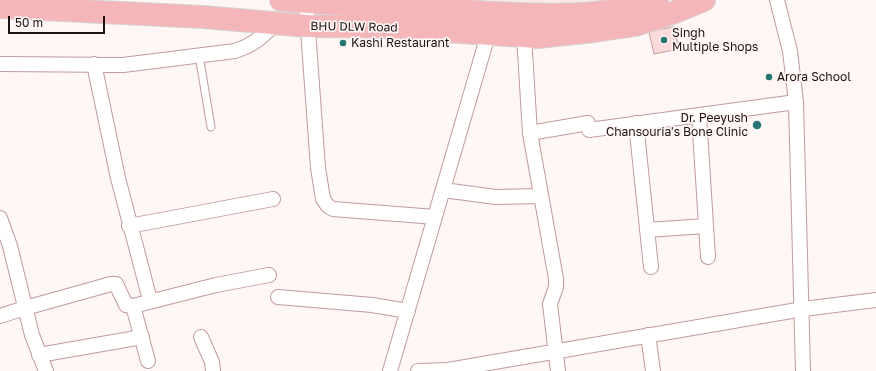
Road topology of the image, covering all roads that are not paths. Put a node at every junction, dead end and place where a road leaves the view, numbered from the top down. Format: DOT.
graph roads {
  1 [pos="281,0"];
  2 [pos="657,0"];
  3 [pos="704,0"];
  4 [pos="777,0"];
  5 [pos="305,1"];
  6 [pos="0,7"];
  7 [pos="494,13"];
  8 [pos="275,23"];
  9 [pos="307,26"];
  10 [pos="488,33"];
  11 [pos="524,36"];
  12 [pos="199,55"];
  13 [pos="0,64"];
  14 [pos="94,64"];
  15 [pos="796,102"];
  16 [pos="699,115"];
  17 [pos="636,123"];
  18 [pos="212,127"];
  19 [pos="530,133"];
  20 [pos="443,190"];
  21 [pos="540,196"];
  22 [pos="273,199"];
  23 [pos="435,217"];
  24 [pos="0,218"];
  25 [pos="130,226"];
  26 [pos="706,226"];
  27 [pos="647,230"];
  28 [pos="708,258"];
  29 [pos="651,267"];
  30 [pos="269,275"];
  31 [pos="278,297"];
  32 [pos="150,300"];
  33 [pos="876,300"];
  34 [pos="133,306"];
  35 [pos="25,308"];
  36 [pos="803,309"];
  37 [pos="408,311"];
  38 [pos="0,316"];
  39 [pos="648,335"];
  40 [pos="142,337"];
  41 [pos="201,337"];
  42 [pos="555,351"];
  43 [pos="39,355"];
  44 [pos="148,361"];
  45 [pos="448,370"];
  46 [pos="46,371"];
  47 [pos="213,371"];
  48 [pos="390,371"];
  49 [pos="418,371"];
  50 [pos="558,371"];
  51 [pos="654,371"];
  52 [pos="803,371"];
  1 -- 5 [label="main road, BHU DLW Road"];
  2 -- 7 [label="main road, BHU DLW Road"];
  3 -- 11 [label="main road, BHU DLW Road"];
  4 -- 15 [label="street"];
  5 -- 7 [label="main road, BHU DLW Road"];
  5 -- 9 [label="street"];
  6 -- 8 [label="main road, BHU DLW Road"];
  7 -- 10 [label="street"];
  8 -- 9 [label="main road, BHU DLW Road"];
  8 -- 12 [label="street"];
  9 -- 10 [label="main road, BHU DLW Road"];
  9 -- 23 [label="street"];
  10 -- 11 [label="main road, BHU DLW Road"];
  10 -- 20 [label="street"];
  11 -- 19 [label="street"];
  12 -- 14 [label="street"];
  12 -- 18 [label="lane"];
  13 -- 14 [label="street"];
  14 -- 25 [label="street"];
  15 -- 16 [label="street"];
  15 -- 36 [label="street"];
  16 -- 17 [label="street"];
  16 -- 26 [label="street"];
  17 -- 19 [label="street"];
  17 -- 27 [label="street"];
  19 -- 21 [label="street"];
  20 -- 21 [label="street"];
  20 -- 23 [label="street"];
  21 -- 42 [label="street"];
  22 -- 25 [label="street"];
  23 -- 37 [label="street"];
  24 -- 35 [label="street"];
  25 -- 32 [label="street"];
  26 -- 27 [label="street"];
  26 -- 28 [label="street"];
  27 -- 29 [label="street"];
  30 -- 32 [label="street"];
  31 -- 37 [label="street"];
  32 -- 34 [label="street"];
  33 -- 36 [label="street"];
  34 -- 35 [label="street"];
  34 -- 40 [label="street"];
  35 -- 38 [label="street"];
  35 -- 43 [label="street"];
  36 -- 39 [label="street"];
  36 -- 52 [label="street"];
  37 -- 48 [label="street"];
  39 -- 42 [label="street"];
  39 -- 51 [label="street"];
  40 -- 43 [label="street"];
  40 -- 44 [label="street"];
  41 -- 47 [label="street"];
  42 -- 45 [label="street"];
  42 -- 50 [label="street"];
  43 -- 46 [label="street"];
  45 -- 49 [label="street"];
}
